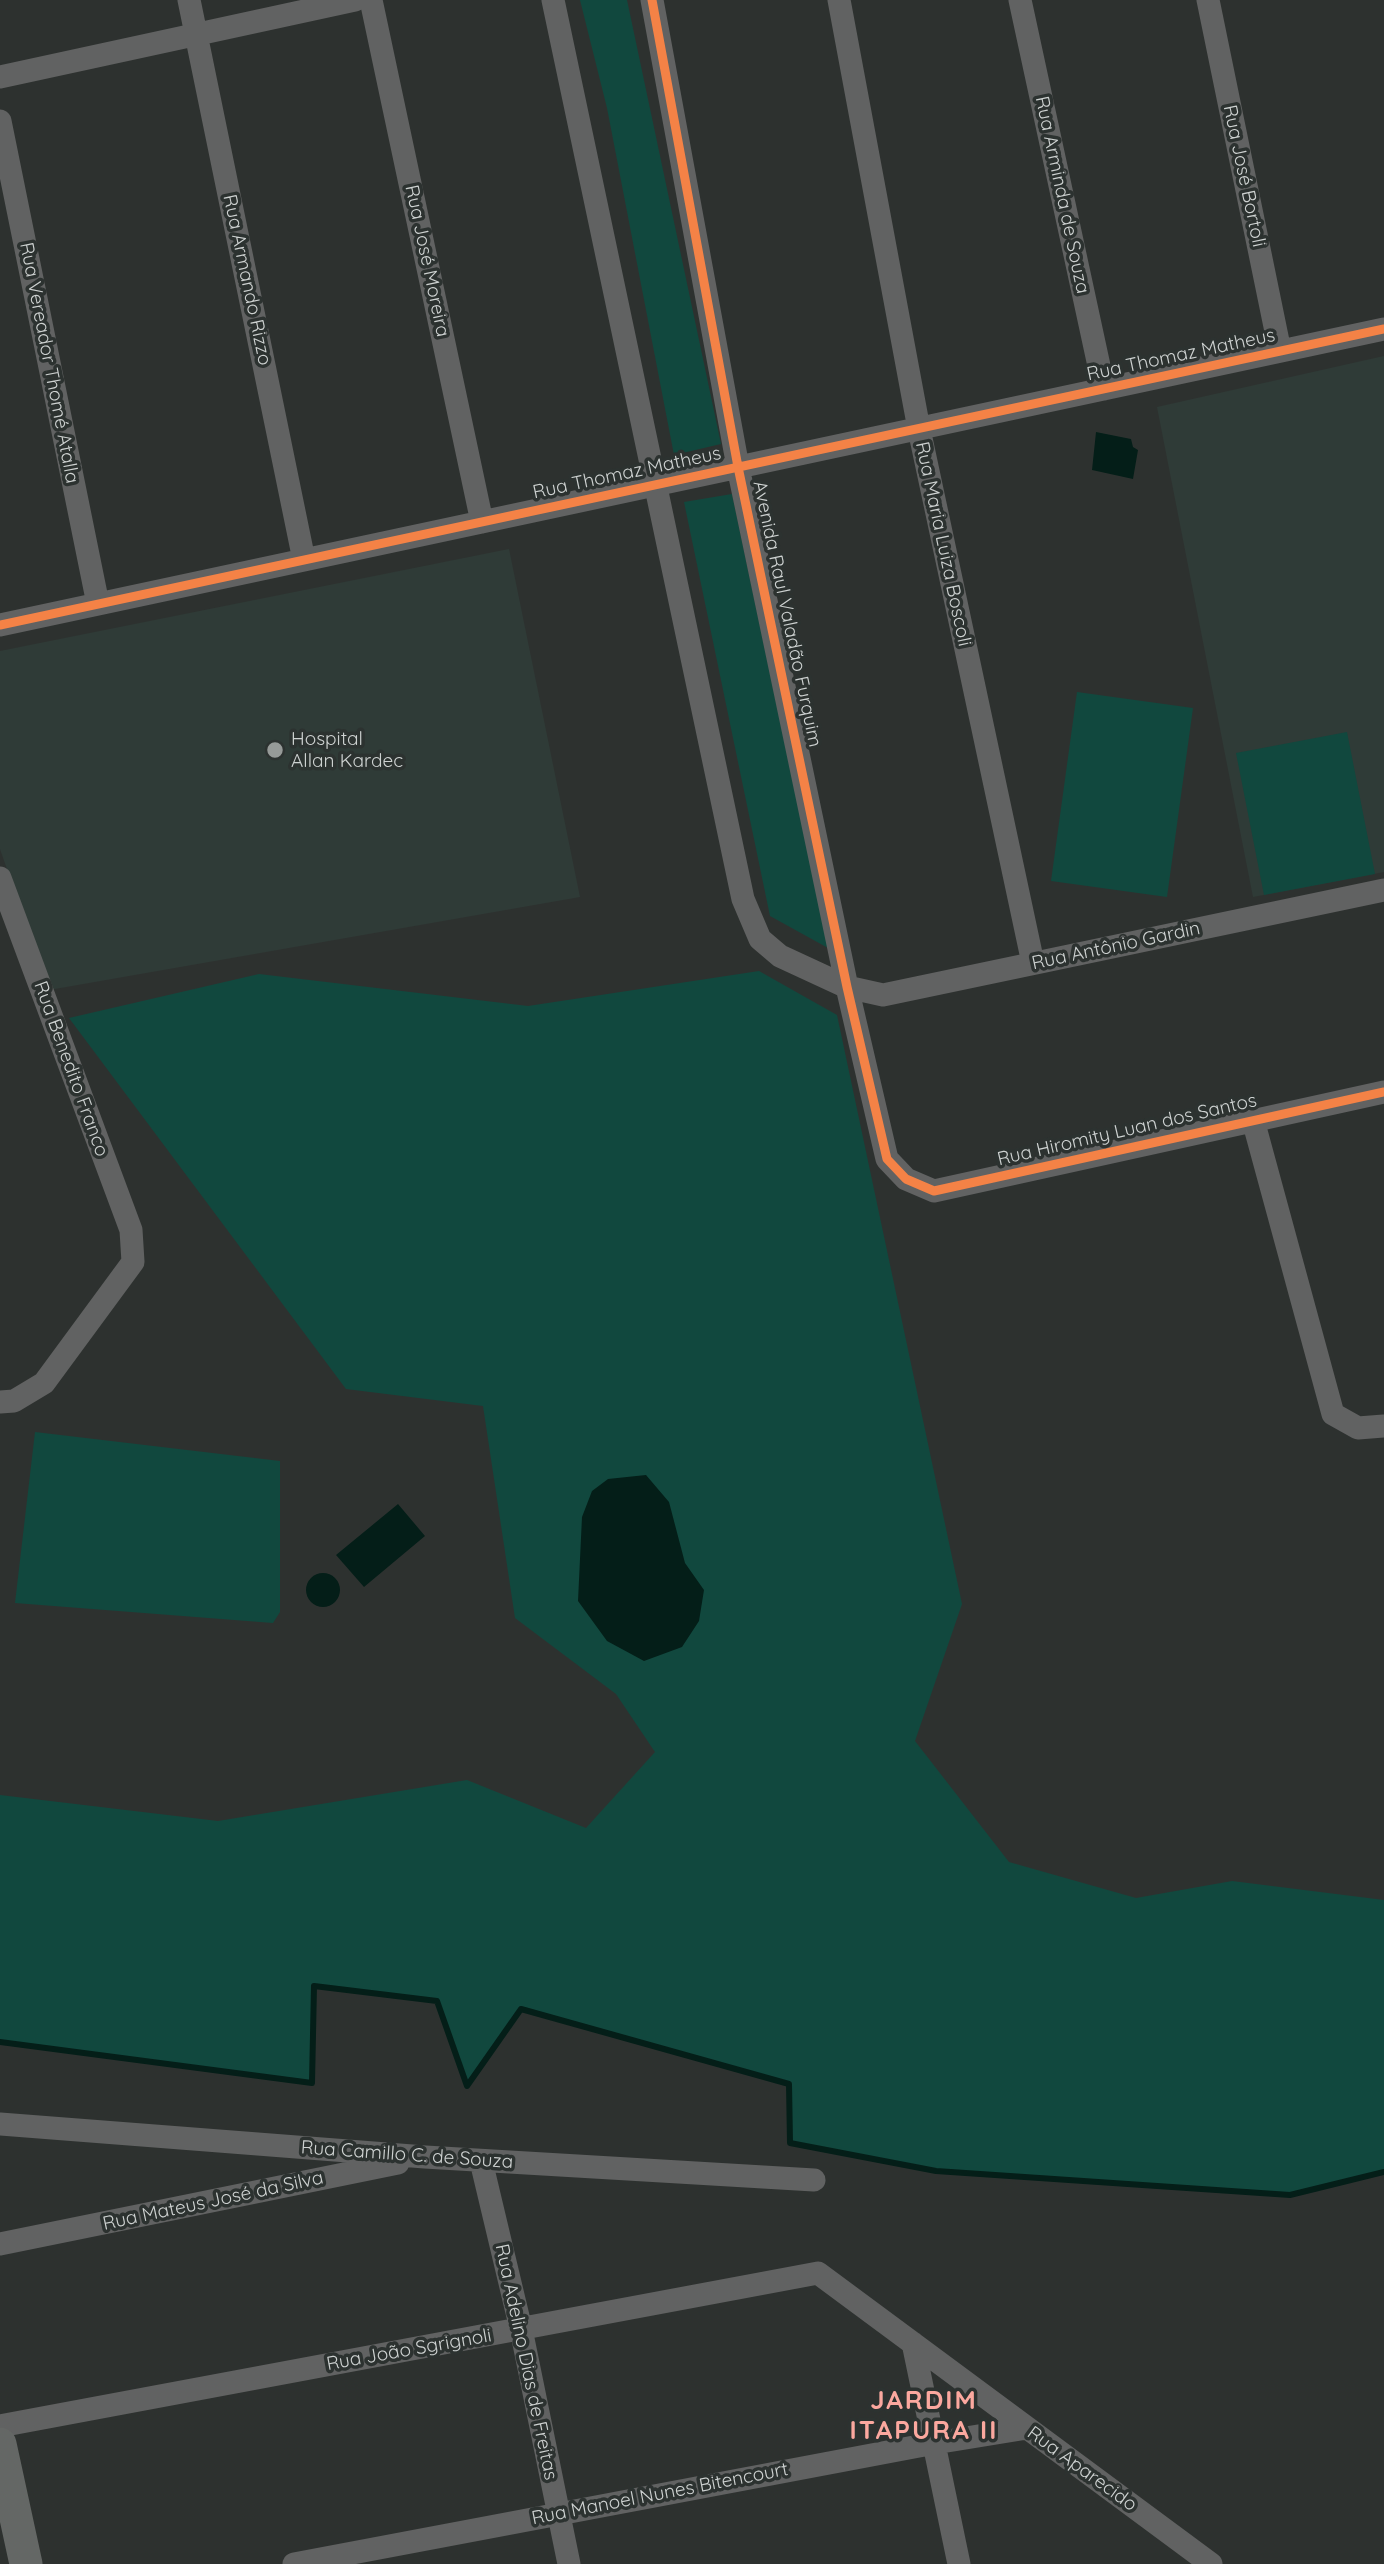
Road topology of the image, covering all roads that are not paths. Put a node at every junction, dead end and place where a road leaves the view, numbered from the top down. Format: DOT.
graph roads {
  1 [pos="189,0"];
  2 [pos="355,0"];
  3 [pos="372,0"];
  4 [pos="553,0"];
  5 [pos="652,0"];
  6 [pos="839,0"];
  7 [pos="1020,0"];
  8 [pos="1208,0"];
  9 [pos="196,33"];
  10 [pos="0,77"];
  11 [pos="0,121"];
  12 [pos="1384,329"];
  13 [pos="1280,351"];
  14 [pos="1104,389"];
  15 [pos="919,429"];
  16 [pos="738,467"];
  17 [pos="656,485"];
  18 [pos="482,522"];
  19 [pos="304,560"];
  20 [pos="98,604"];
  21 [pos="0,625"];
  22 [pos="0,878"];
  23 [pos="1384,890"];
  24 [pos="1033,963"];
  25 [pos="847,987"];
  26 [pos="1384,1092"];
  27 [pos="1252,1120"];
  28 [pos="887,1159"];
  29 [pos="0,1402"];
  30 [pos="1384,1426"];
  31 [pos="0,2124"];
  32 [pos="425,2157"];
  33 [pos="481,2161"];
  34 [pos="814,2180"];
  35 [pos="0,2244"];
  36 [pos="818,2273"];
  37 [pos="521,2329"];
  38 [pos="912,2343"];
  39 [pos="0,2426"];
  40 [pos="1027,2428"];
  41 [pos="934,2443"];
  42 [pos="0,2444"];
  43 [pos="558,2513"];
  44 [pos="26,2564"];
  45 [pos="294,2564"];
  46 [pos="569,2564"];
  47 [pos="959,2564"];
  48 [pos="1211,2564"];
  1 -- 9 [label="street, Rua Armando Rizzo"];
  2 -- 9 [label="street"];
  3 -- 18 [label="street, Rua José Moreira"];
  4 -- 17 [label="street"];
  5 -- 16 [label="street, Avenida Raul Valadão Furquim"];
  6 -- 15 [label="street, Rua Maria Luiza Boscoli"];
  7 -- 14 [label="street, Rua Arminda de Souza"];
  8 -- 13 [label="street, Rua José Bortoli"];
  9 -- 10 [label="street"];
  9 -- 19 [label="street, Rua Armando Rizzo"];
  11 -- 20 [label="street, Rua Vereador Thomé Atalla"];
  12 -- 13 [label="street, Rua Thomaz Matheus"];
  13 -- 14 [label="street, Rua Thomaz Matheus"];
  14 -- 15 [label="street, Rua Thomaz Matheus"];
  15 -- 16 [label="street, Rua Thomaz Matheus"];
  15 -- 24 [label="street, Rua Maria Luiza Boscoli"];
  16 -- 17 [label="street, Rua Thomaz Matheus"];
  16 -- 25 [label="street, Avenida Raul Valadão Furquim"];
  17 -- 18 [label="street, Rua Thomaz Matheus"];
  17 -- 25 [label="street"];
  18 -- 19 [label="street, Rua Thomaz Matheus"];
  19 -- 20 [label="street, Rua Thomaz Matheus"];
  20 -- 21 [label="street, Rua Thomaz Matheus"];
  22 -- 29 [label="street, Rua Benedito Franco"];
  23 -- 24 [label="street, Rua Antônio Gardin"];
  24 -- 25 [label="street, Rua Antônio Gardin"];
  25 -- 28 [label="street, Avenida Raul Valadão Furquim"];
  26 -- 27 [label="street, Rua Hiromity Luan dos Santos"];
  27 -- 28 [label="street, Rua Hiromity Luan dos Santos"];
  27 -- 30 [label="street"];
  31 -- 32 [label="street, Rua Camillo C. de Souza"];
  32 -- 33 [label="street, Rua Camillo C. de Souza"];
  32 -- 35 [label="street, Rua Mateus José da Silva"];
  33 -- 34 [label="street, Rua Camillo C. de Souza"];
  33 -- 37 [label="street, Rua Adelino Dias de Freitas"];
  36 -- 37 [label="street, Rua João Sgrignoli"];
  36 -- 38 [label="street, Rua Aparecido"];
  37 -- 39 [label="street, Rua João Sgrignoli"];
  37 -- 43 [label="street, Rua Adelino Dias de Freitas"];
  38 -- 40 [label="street, Rua Aparecido"];
  38 -- 41 [label="street"];
  40 -- 41 [label="street, Rua Manoel Nunes Bitencourt"];
  40 -- 48 [label="street, Rua Aparecido"];
  41 -- 43 [label="street, Rua Manoel Nunes Bitencourt"];
  41 -- 47 [label="street"];
  42 -- 44 [label="main road"];
  43 -- 45 [label="street, Rua Manoel Nunes Bitencourt"];
  43 -- 46 [label="street, Rua Adelino Dias de Freitas"];
}
